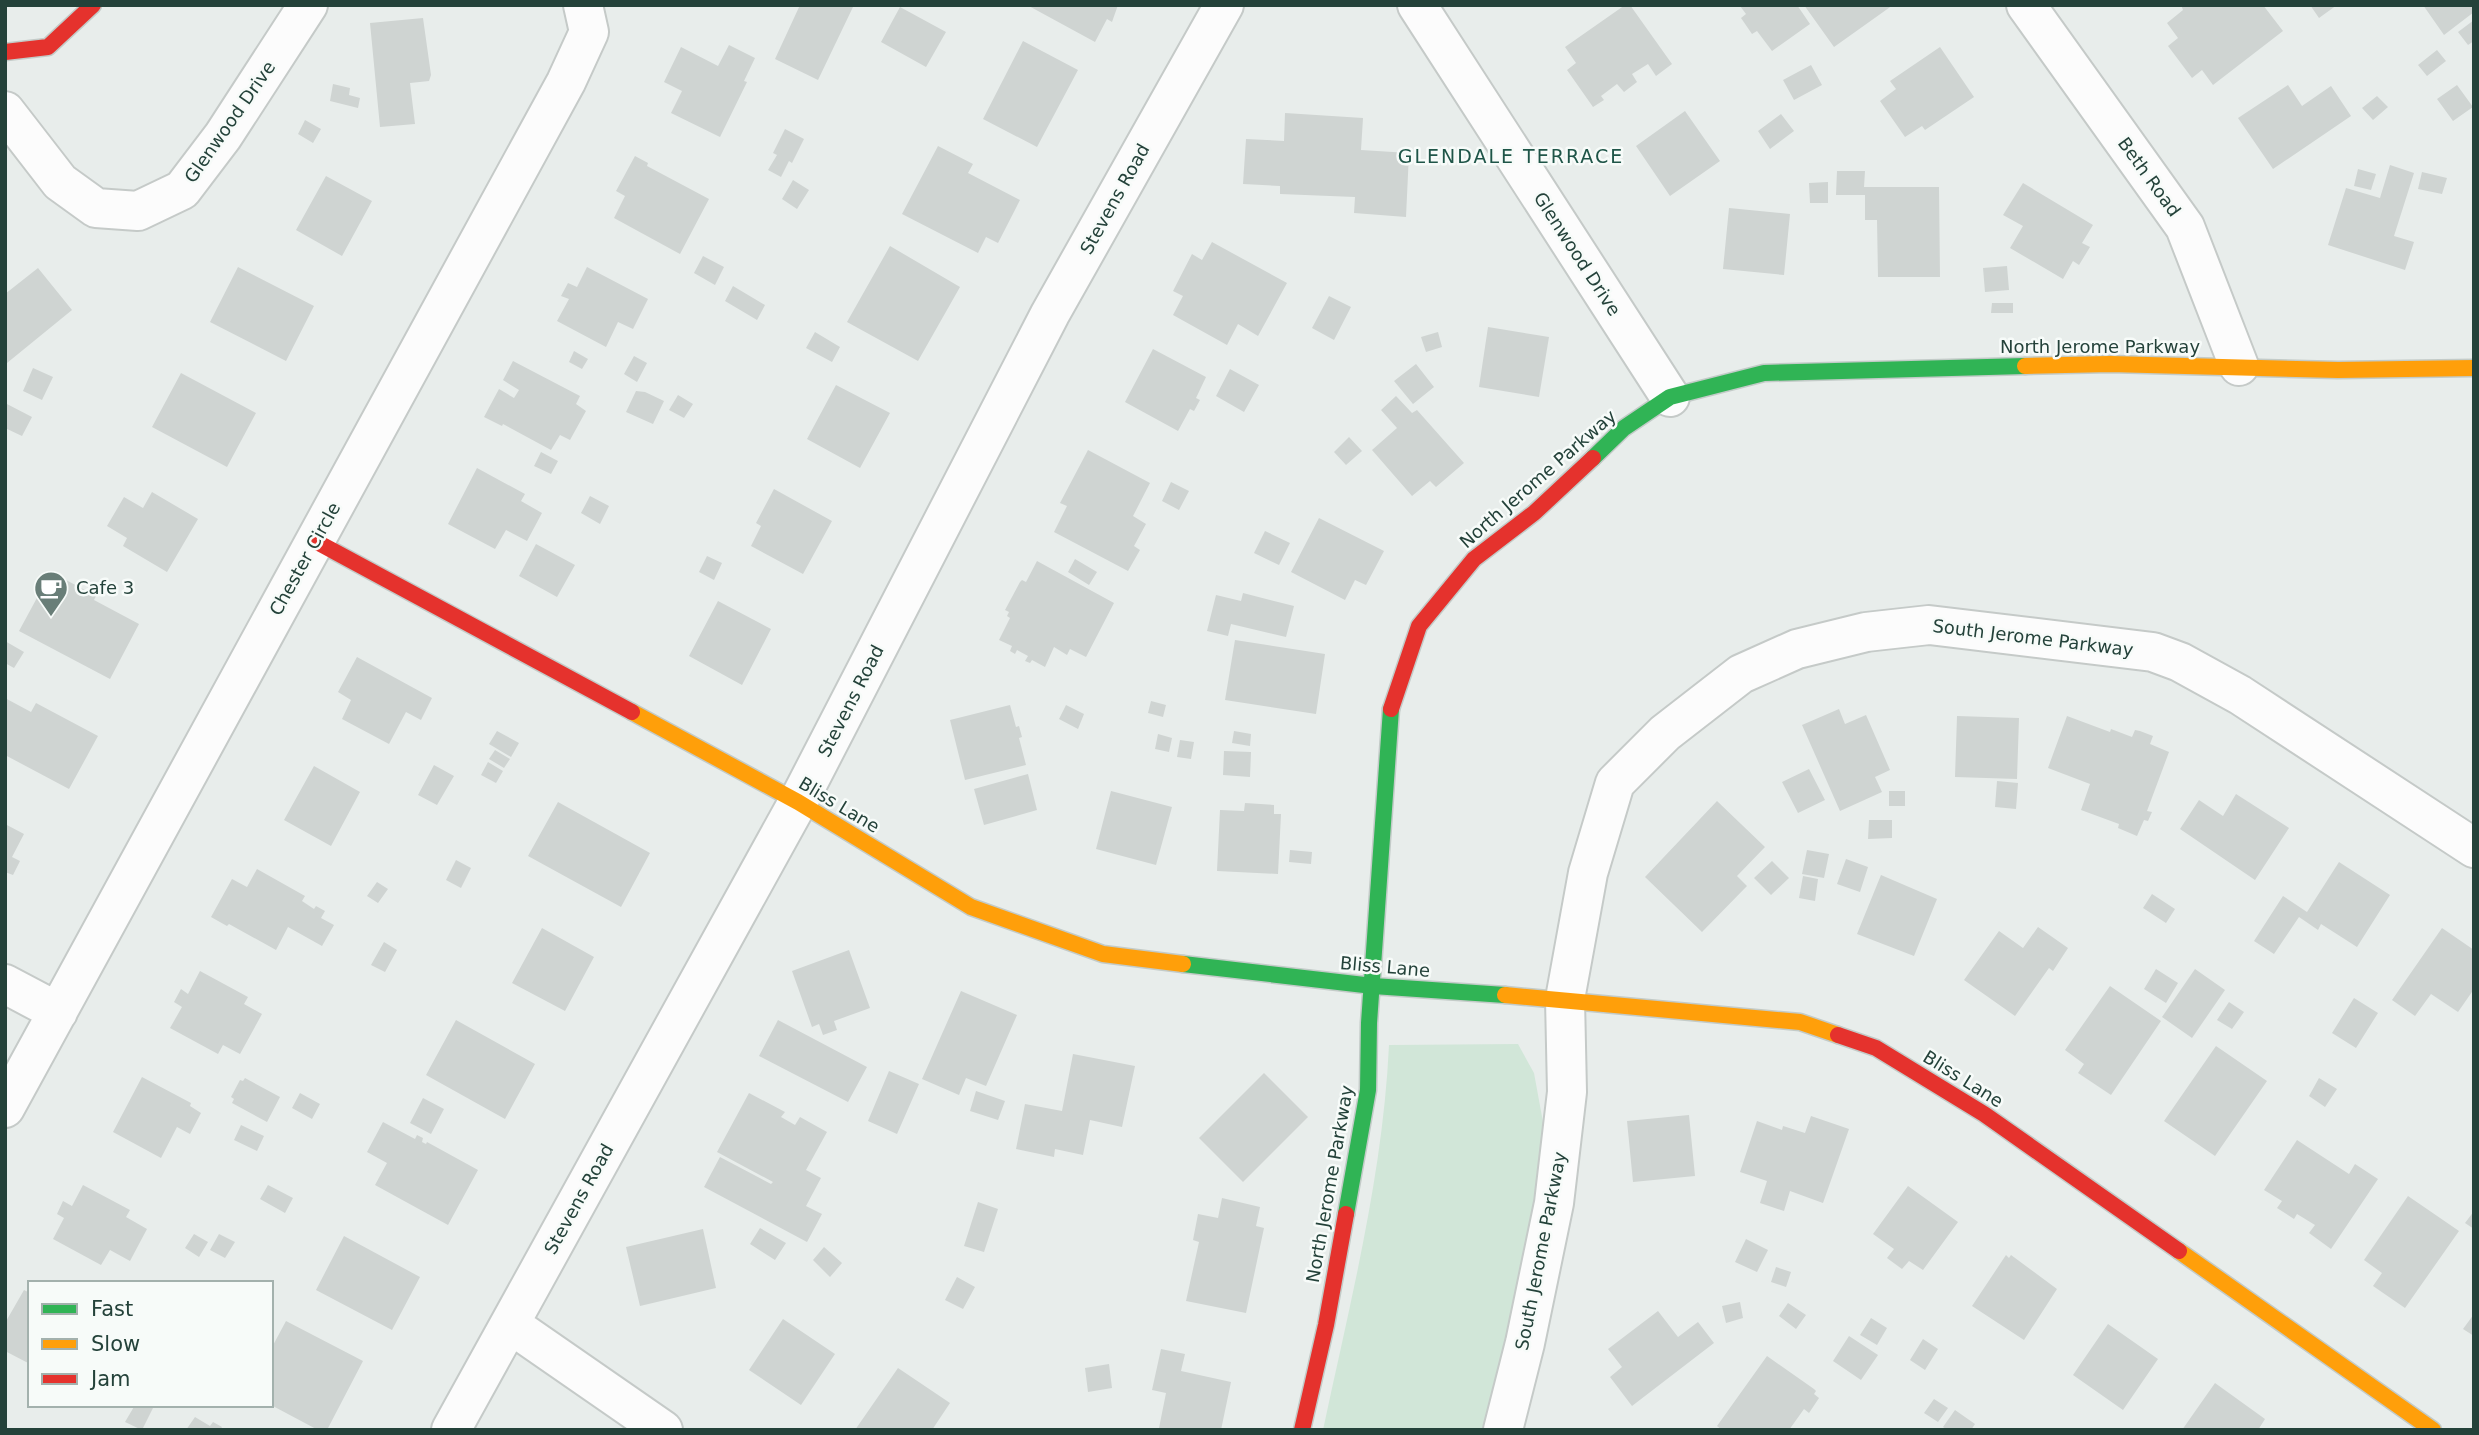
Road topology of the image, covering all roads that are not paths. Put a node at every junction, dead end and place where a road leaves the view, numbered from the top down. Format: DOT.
graph roads {
  1 [pos="93,5"];
  2 [pos="308,5"];
  3 [pos="583,5"];
  4 [pos="1224,5"];
  5 [pos="1417,5"];
  6 [pos="2026,5"];
  7 [pos="5,52"];
  8 [pos="5,111"];
  9 [pos="2239,366"];
  10 [pos="2474,368"];
  11 [pos="1670,397"];
  12 [pos="315,541"];
  13 [pos="798,802"];
  14 [pos="2474,848"];
  15 [pos="5,984"];
  16 [pos="1373,986"];
  17 [pos="1565,999"];
  18 [pos="58,1012"];
  19 [pos="5,1108"];
  20 [pos="510,1324"];
  21 [pos="1516,1423"];
  22 [pos="451,1430"];
  23 [pos="663,1430"];
  24 [pos="1303,1430"];
  25 [pos="2433,1430"];
  1 -- 7 [label="street"];
  2 -- 8 [label="street, Glenwood Drive"];
  3 -- 12 [label="street, Chester Circle"];
  4 -- 13 [label="street, Stevens Road"];
  5 -- 11 [label="street, Glenwood Drive"];
  6 -- 9 [label="street, Beth Road"];
  9 -- 10 [label="street, North Jerome Parkway"];
  9 -- 11 [label="street, North Jerome Parkway"];
  11 -- 16 [label="street, North Jerome Parkway"];
  12 -- 13 [label="street, Bliss Lane"];
  12 -- 18 [label="street, Chester Circle"];
  13 -- 16 [label="street, Bliss Lane"];
  13 -- 20 [label="street, Stevens Road"];
  14 -- 17 [label="street, South Jerome Parkway"];
  15 -- 18 [label="street"];
  16 -- 17 [label="street, Bliss Lane"];
  16 -- 24 [label="street, North Jerome Parkway"];
  17 -- 21 [label="street, South Jerome Parkway"];
  17 -- 25 [label="street, Bliss Lane"];
  18 -- 19 [label="street, Chester Circle"];
  20 -- 22 [label="street, Stevens Road"];
  20 -- 23 [label="street"];
}
